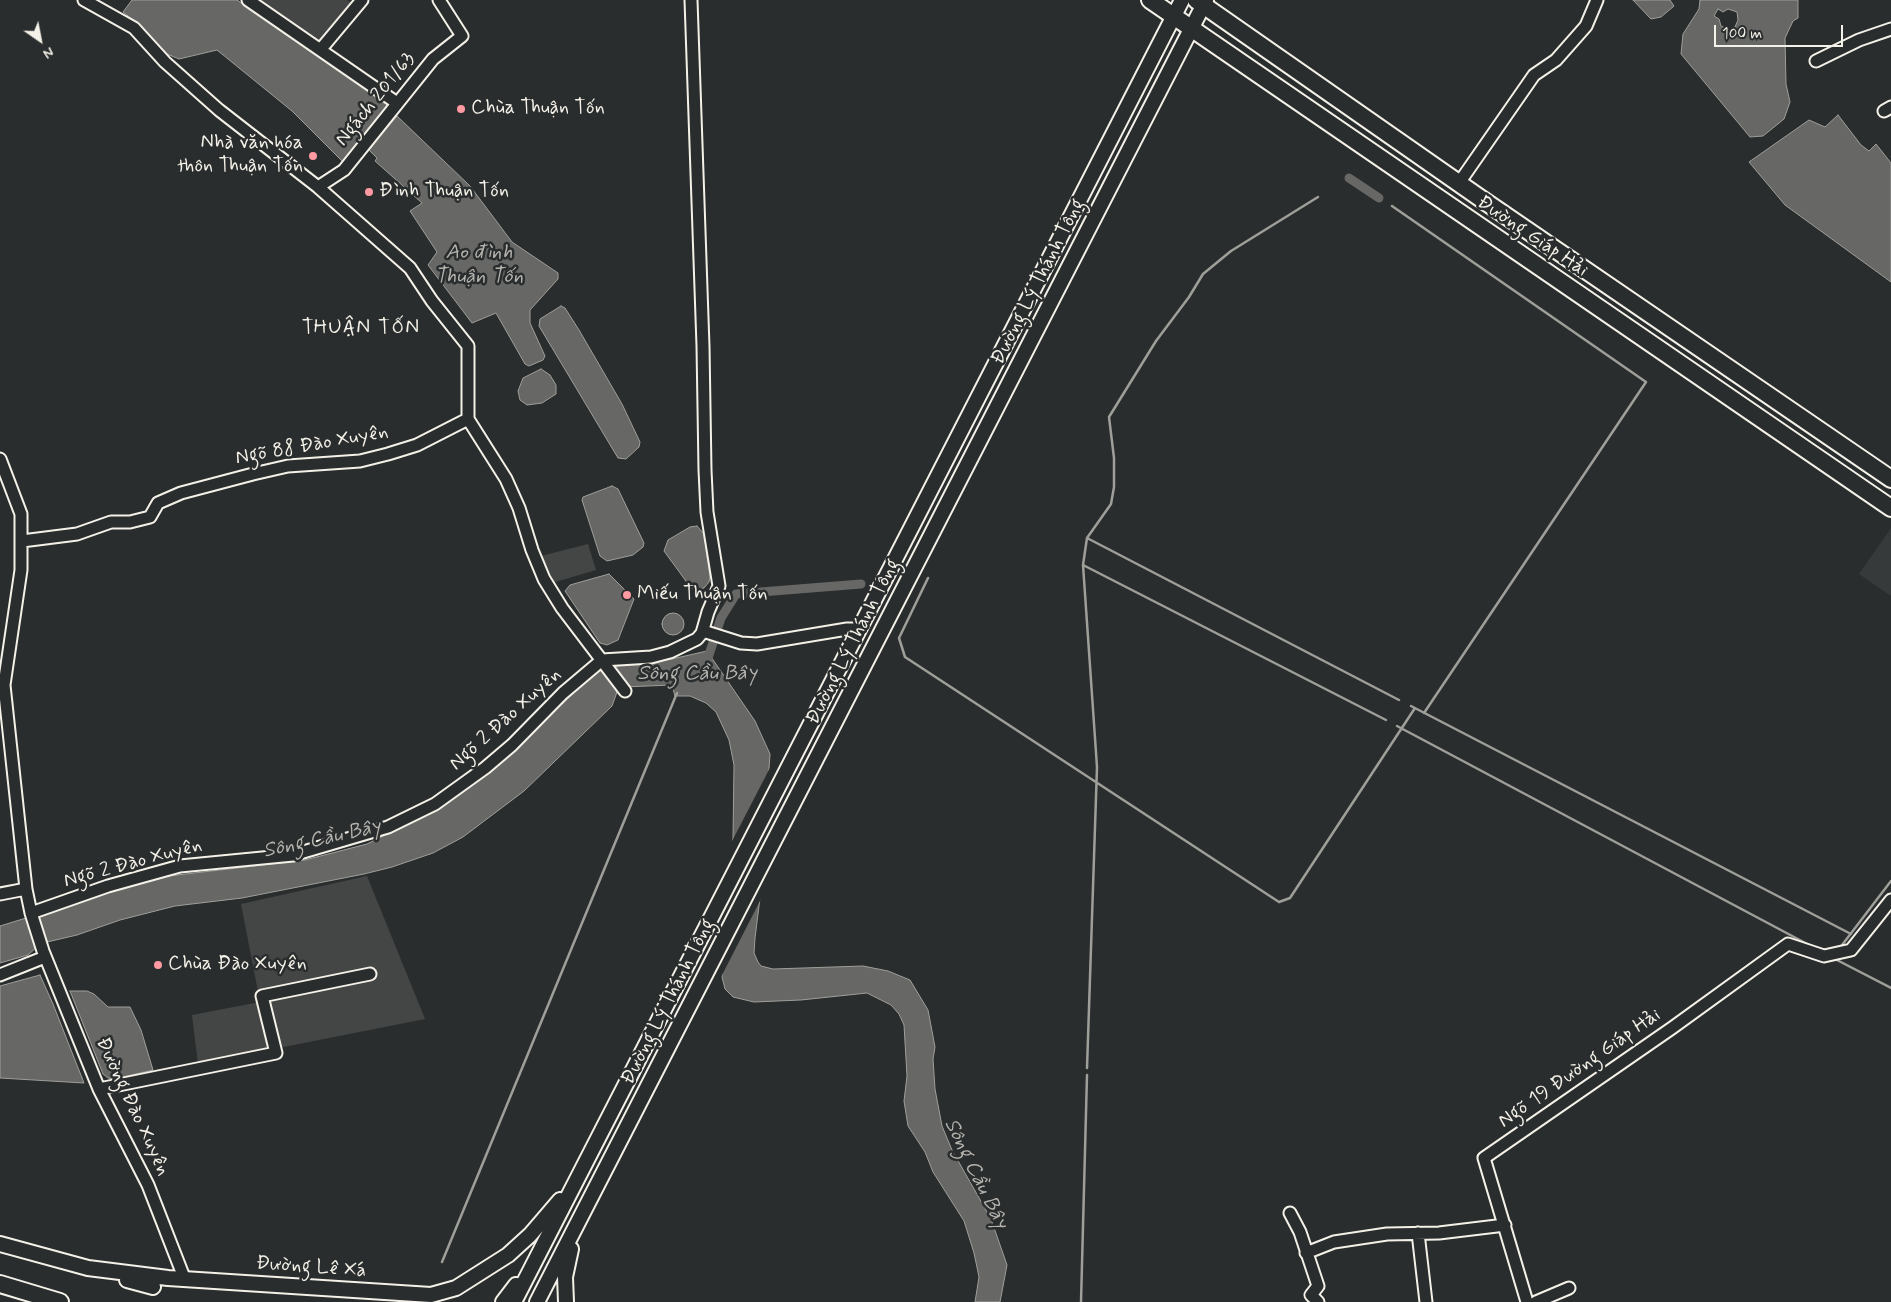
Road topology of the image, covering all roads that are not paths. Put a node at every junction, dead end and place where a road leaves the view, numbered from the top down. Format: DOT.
graph roads {
  1 [pos="84,0"];
  2 [pos="248,0"];
  3 [pos="362,0"];
  4 [pos="439,0"];
  5 [pos="691,0"];
  6 [pos="1150,0"];
  7 [pos="1182,0"];
  8 [pos="1597,0"];
  9 [pos="1202,2"];
  10 [pos="1174,16"];
  11 [pos="1191,28"];
  12 [pos="1891,30"];
  13 [pos="321,49"];
  14 [pos="1816,61"];
  15 [pos="398,103"];
  16 [pos="1459,183"];
  17 [pos="318,187"];
  18 [pos="1480,198"];
  19 [pos="1466,218"];
  20 [pos="468,419"];
  21 [pos="0,459"];
  22 [pos="1891,479"];
  23 [pos="1891,508"];
  24 [pos="22,541"];
  25 [pos="871,607"];
  26 [pos="890,616"];
  27 [pos="860,628"];
  28 [pos="706,632"];
  29 [pos="603,663"];
  30 [pos="625,691"];
  31 [pos="26,889"];
  32 [pos="0,894"];
  33 [pos="1891,900"];
  34 [pos="31,912"];
  35 [pos="44,954"];
  36 [pos="370,974"];
  37 [pos="0,975"];
  38 [pos="99,1089"];
  39 [pos="615,1106"];
  40 [pos="634,1114"];
  41 [pos="578,1178"];
  42 [pos="586,1207"];
  43 [pos="1290,1213"];
  44 [pos="1505,1225"];
  45 [pos="1418,1233"];
  46 [pos="0,1244"];
  47 [pos="1306,1253"];
  48 [pos="88,1268"];
  49 [pos="530,1270"];
  50 [pos="185,1280"];
  51 [pos="548,1281"];
  52 [pos="0,1284"];
  53 [pos="153,1287"];
  54 [pos="1569,1288"];
  55 [pos="60,1302"];
  56 [pos="503,1302"];
  57 [pos="514,1302"];
  58 [pos="537,1302"];
  59 [pos="545,1302"];
  60 [pos="566,1302"];
  61 [pos="1318,1302"];
  62 [pos="1426,1302"];
  63 [pos="1527,1302"];
  64 [pos="1536,1302"];
  1 -- 17 [label="street"];
  2 -- 13 [label="street"];
  3 -- 13 [label="street"];
  4 -- 15 [label="street, Ngách 201/63"];
  5 -- 28 [label="street"];
  6 -- 10 [label="highway, Đường Giáp Hải"];
  7 -- 10 [label="main road, Đường Lý Thánh Tông"];
  8 -- 16 [label="street"];
  9 -- 11 [label="main road, Đường Lý Thánh Tông"];
  9 -- 16 [label="highway, Đường Giáp Hải"];
  10 -- 11 [label="highway, Đường Giáp Hải"];
  10 -- 25 [label="main road, Đường Lý Thánh Tông"];
  11 -- 19 [label="highway, Đường Giáp Hải"];
  11 -- 26 [label="main road, Đường Lý Thánh Tông"];
  12 -- 14 [label="street"];
  13 -- 15 [label="street"];
  15 -- 17 [label="street, Ngách 201/63"];
  16 -- 18 [label="highway, Đường Giáp Hải"];
  17 -- 20 [label="street"];
  18 -- 19 [label="highway"];
  18 -- 22 [label="highway, Đường Giáp Hải"];
  19 -- 23 [label="highway, Đường Giáp Hải"];
  20 -- 24 [label="street, Ngõ 88 Đào Xuyên"];
  20 -- 29 [label="street"];
  21 -- 24 [label="street"];
  24 -- 31 [label="street"];
  25 -- 26 [label="main road"];
  25 -- 27 [label="main road, Đường Lý Thánh Tông"];
  26 -- 40 [label="main road, Đường Lý Thánh Tông"];
  27 -- 28 [label="street"];
  27 -- 39 [label="main road, Đường Lý Thánh Tông"];
  28 -- 29 [label="street"];
  29 -- 30 [label="street"];
  29 -- 34 [label="street, Ngõ 2 Đào Xuyên"];
  31 -- 32 [label="street"];
  31 -- 34 [label="street"];
  33 -- 44 [label="street, Ngõ 19 Đường Giáp Hải"];
  34 -- 35 [label="street, Đường Đào Xuyên"];
  35 -- 37 [label="street"];
  35 -- 38 [label="street, Đường Đào Xuyên"];
  36 -- 38 [label="street"];
  38 -- 50 [label="street, Đường Đào Xuyên"];
  39 -- 40 [label="main road"];
  39 -- 41 [label="main road, Đường Lý Thánh Tông"];
  40 -- 42 [label="main road, Đường Lý Thánh Tông"];
  41 -- 49 [label="main road, Đường Lý Thánh Tông"];
  41 -- 50 [label="main road, Đường Lê Xá"];
  42 -- 51 [label="main road, Đường Lý Thánh Tông"];
  42 -- 60 [label="main road"];
  43 -- 47 [label="street"];
  44 -- 45 [label="street"];
  44 -- 63 [label="street, Ngõ 19 Đường Giáp Hải"];
  45 -- 47 [label="street"];
  45 -- 62 [label="street"];
  46 -- 48 [label="main road, Đường Lê Xá"];
  47 -- 61 [label="street"];
  48 -- 50 [label="main road, Đường Lê Xá"];
  48 -- 53 [label="main road"];
  49 -- 56 [label="main road"];
  49 -- 57 [label="main road, Đường Lý Thánh Tông"];
  51 -- 58 [label="main road, Đường Lý Thánh Tông"];
  51 -- 59 [label="main road"];
  52 -- 55 [label="highway"];
  54 -- 64 [label="street"];
}
